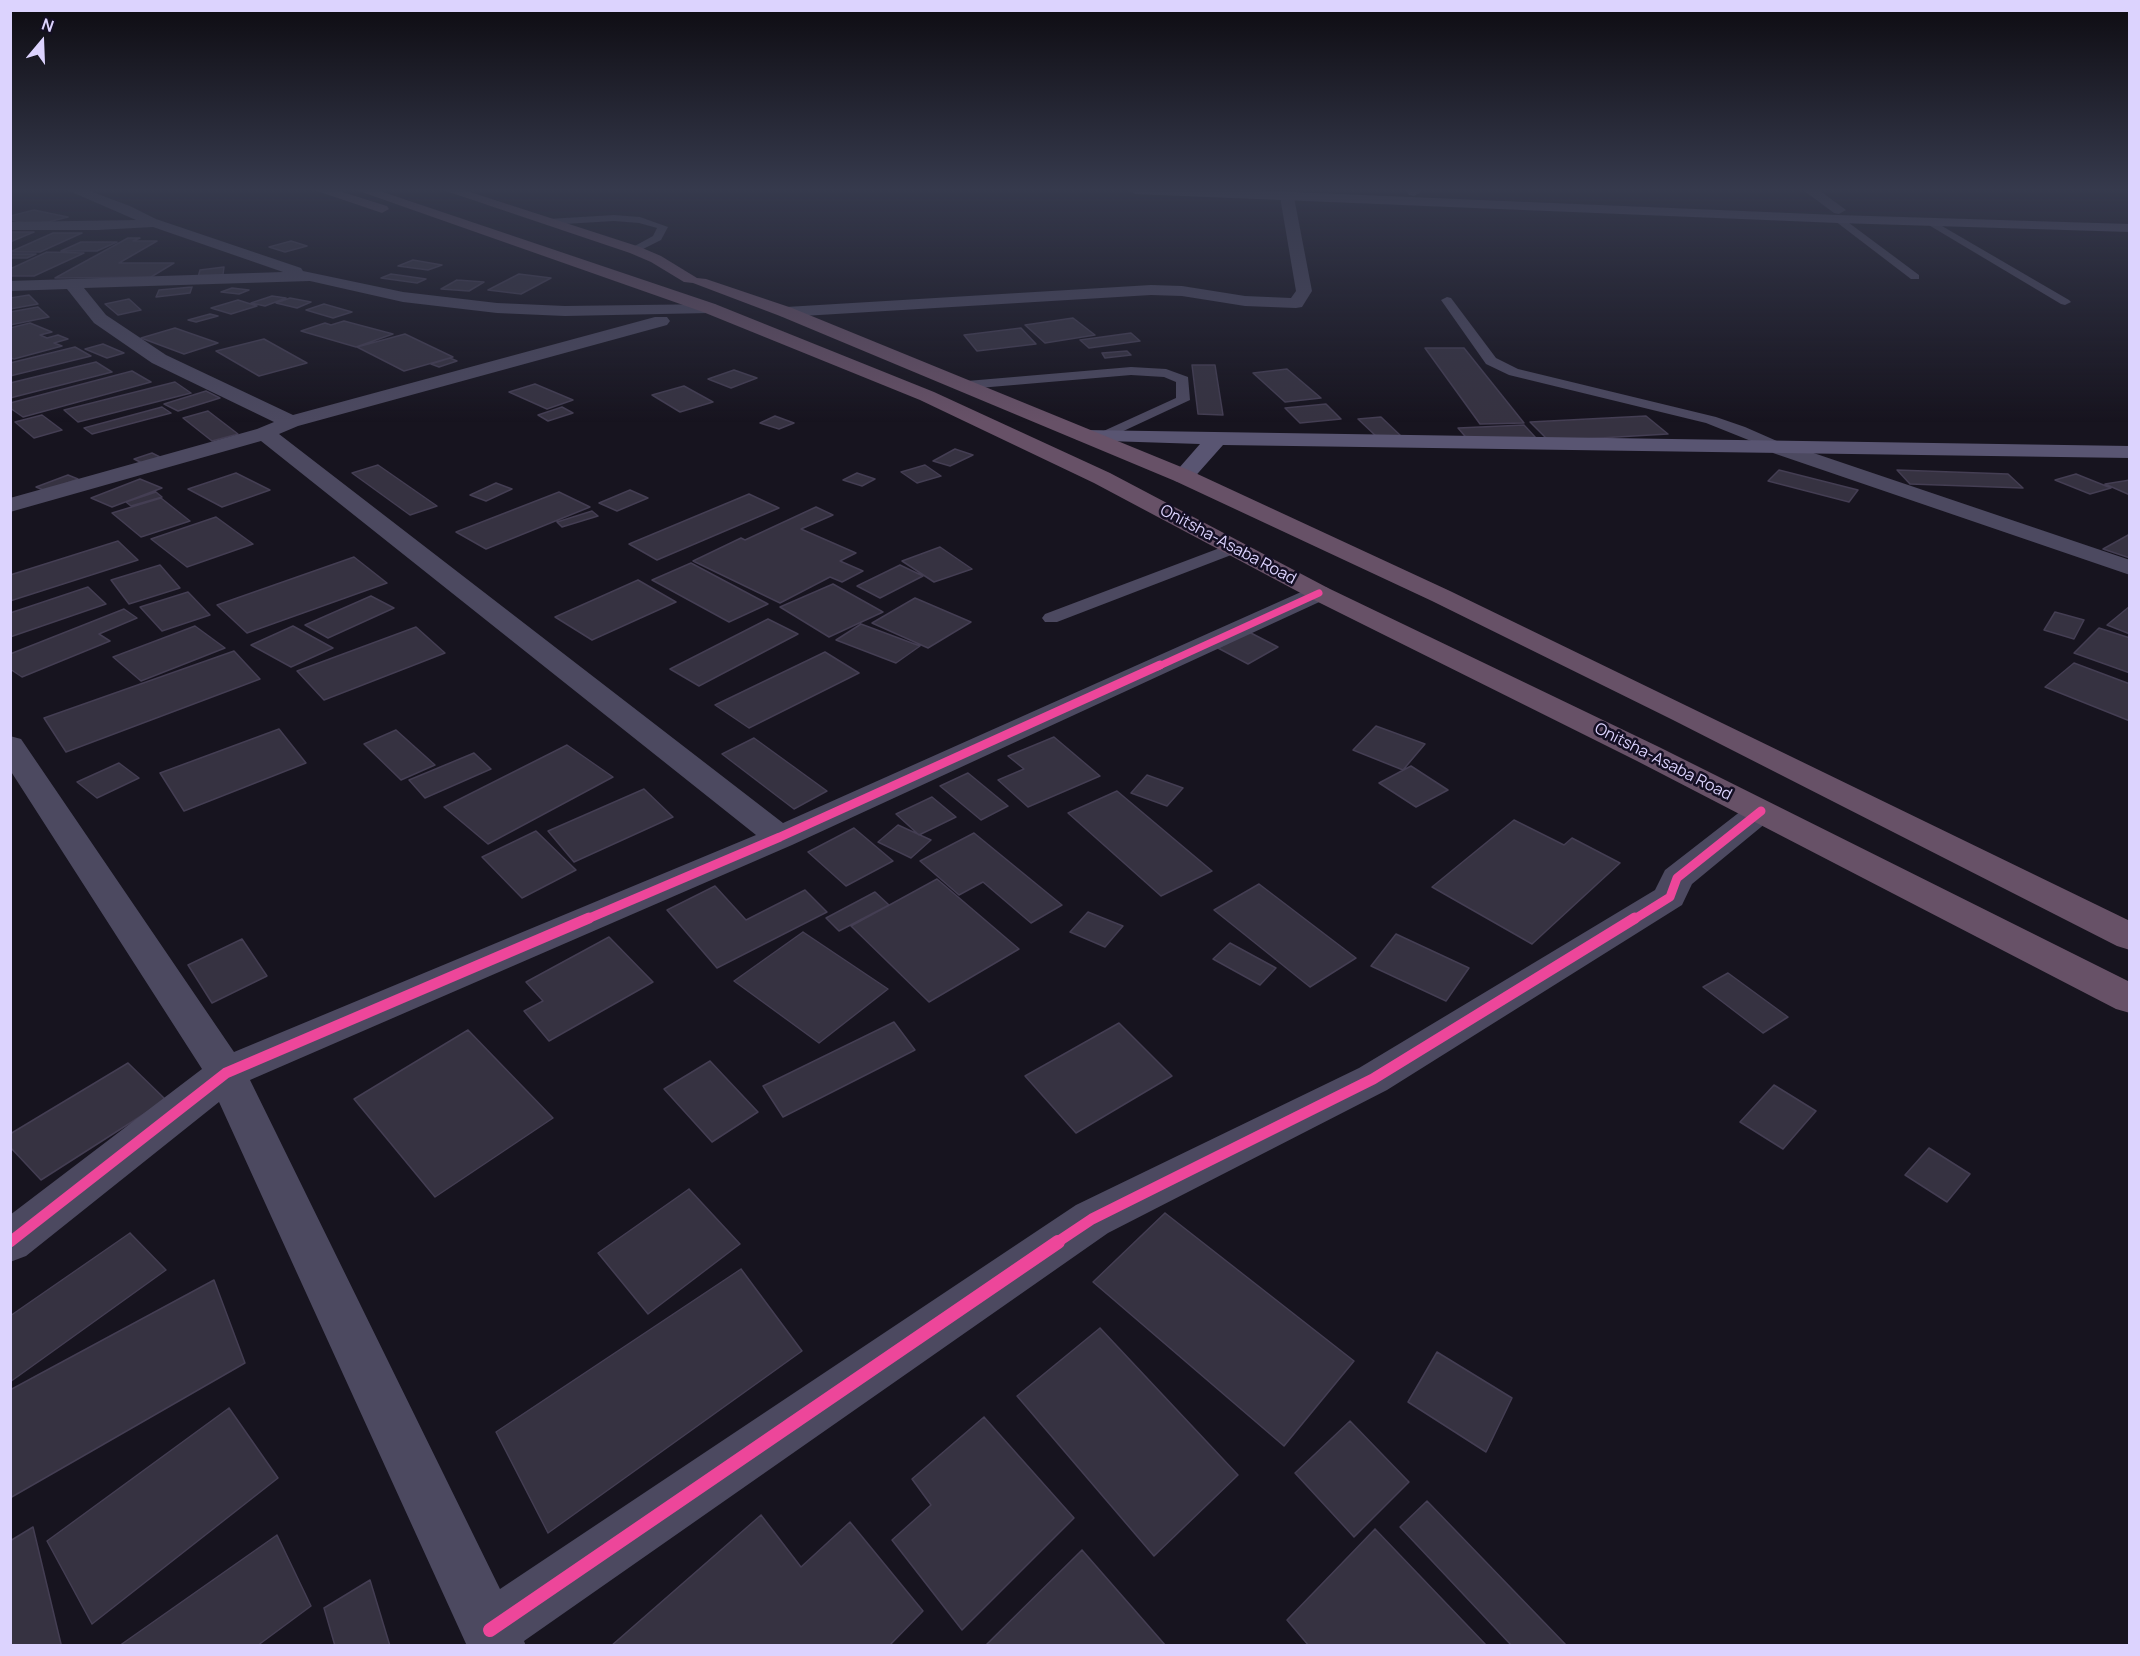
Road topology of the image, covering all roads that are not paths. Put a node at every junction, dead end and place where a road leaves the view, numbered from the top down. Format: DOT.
graph roads {
  1 [pos="284,267"];
  2 [pos="554,267"];
  3 [pos="597,267"];
  4 [pos="608,267"];
  5 [pos="652,267"];
  6 [pos="1300,267"];
  7 [pos="1903,267"];
  8 [pos="2006,267"];
  9 [pos="310,276"];
  10 [pos="1915,277"];
  11 [pos="72,285"];
  12 [pos="10,286"];
  13 [pos="678,294"];
  14 [pos="1447,300"];
  15 [pos="2065,302"];
  16 [pos="786,312"];
  17 [pos="967,385"];
  18 [pos="291,422"];
  19 [pos="264,433"];
  20 [pos="1093,436"];
  21 [pos="1218,438"];
  22 [pos="1781,448"];
  23 [pos="2130,452"];
  24 [pos="1183,476"];
  25 [pos="10,505"];
  26 [pos="1233,548"];
  27 [pos="2130,568"];
  28 [pos="1319,593"];
  29 [pos="1052,618"];
  30 [pos="1683,714"];
  31 [pos="10,745"];
  32 [pos="1648,754"];
  33 [pos="1761,811"];
  34 [pos="780,837"];
  35 [pos="2130,937"];
  36 [pos="2130,999"];
  37 [pos="226,1073"];
  38 [pos="10,1242"];
  39 [pos="494,1638"];
  1 -- 9 [label="street"];
  2 -- 13 [label="highway"];
  3 -- 13 [label="highway, Onitsha-Asaba Road"];
  4 -- 13 [label="highway"];
  5 -- 13 [label="highway"];
  6 -- 16 [label="street"];
  7 -- 10 [label="lane"];
  8 -- 15 [label="lane"];
  9 -- 11 [label="street"];
  9 -- 13 [label="street"];
  11 -- 12 [label="street"];
  11 -- 18 [label="street"];
  13 -- 16 [label="highway"];
  13 -- 18 [label="street"];
  13 -- 26 [label="highway, Onitsha-Asaba Road"];
  14 -- 22 [label="lane"];
  16 -- 17 [label="highway"];
  17 -- 20 [label="highway"];
  17 -- 20 [label="lane"];
  18 -- 19 [label="street"];
  19 -- 25 [label="street"];
  19 -- 34 [label="street"];
  20 -- 21 [label="main road"];
  20 -- 24 [label="highway"];
  21 -- 22 [label="main road"];
  21 -- 24 [label="main road"];
  22 -- 23 [label="main road"];
  22 -- 27 [label="street"];
  24 -- 30 [label="highway"];
  26 -- 28 [label="highway, Onitsha-Asaba Road"];
  26 -- 29 [label="lane"];
  28 -- 32 [label="highway, Onitsha-Asaba Road"];
  28 -- 34 [label="street"];
  30 -- 32 [label="highway"];
  30 -- 35 [label="highway"];
  31 -- 37 [label="street"];
  32 -- 33 [label="highway, Onitsha-Asaba Road"];
  33 -- 36 [label="highway, Onitsha-Asaba Road"];
  33 -- 39 [label="street"];
  34 -- 37 [label="street"];
  37 -- 38 [label="street"];
  37 -- 39 [label="street"];
}
